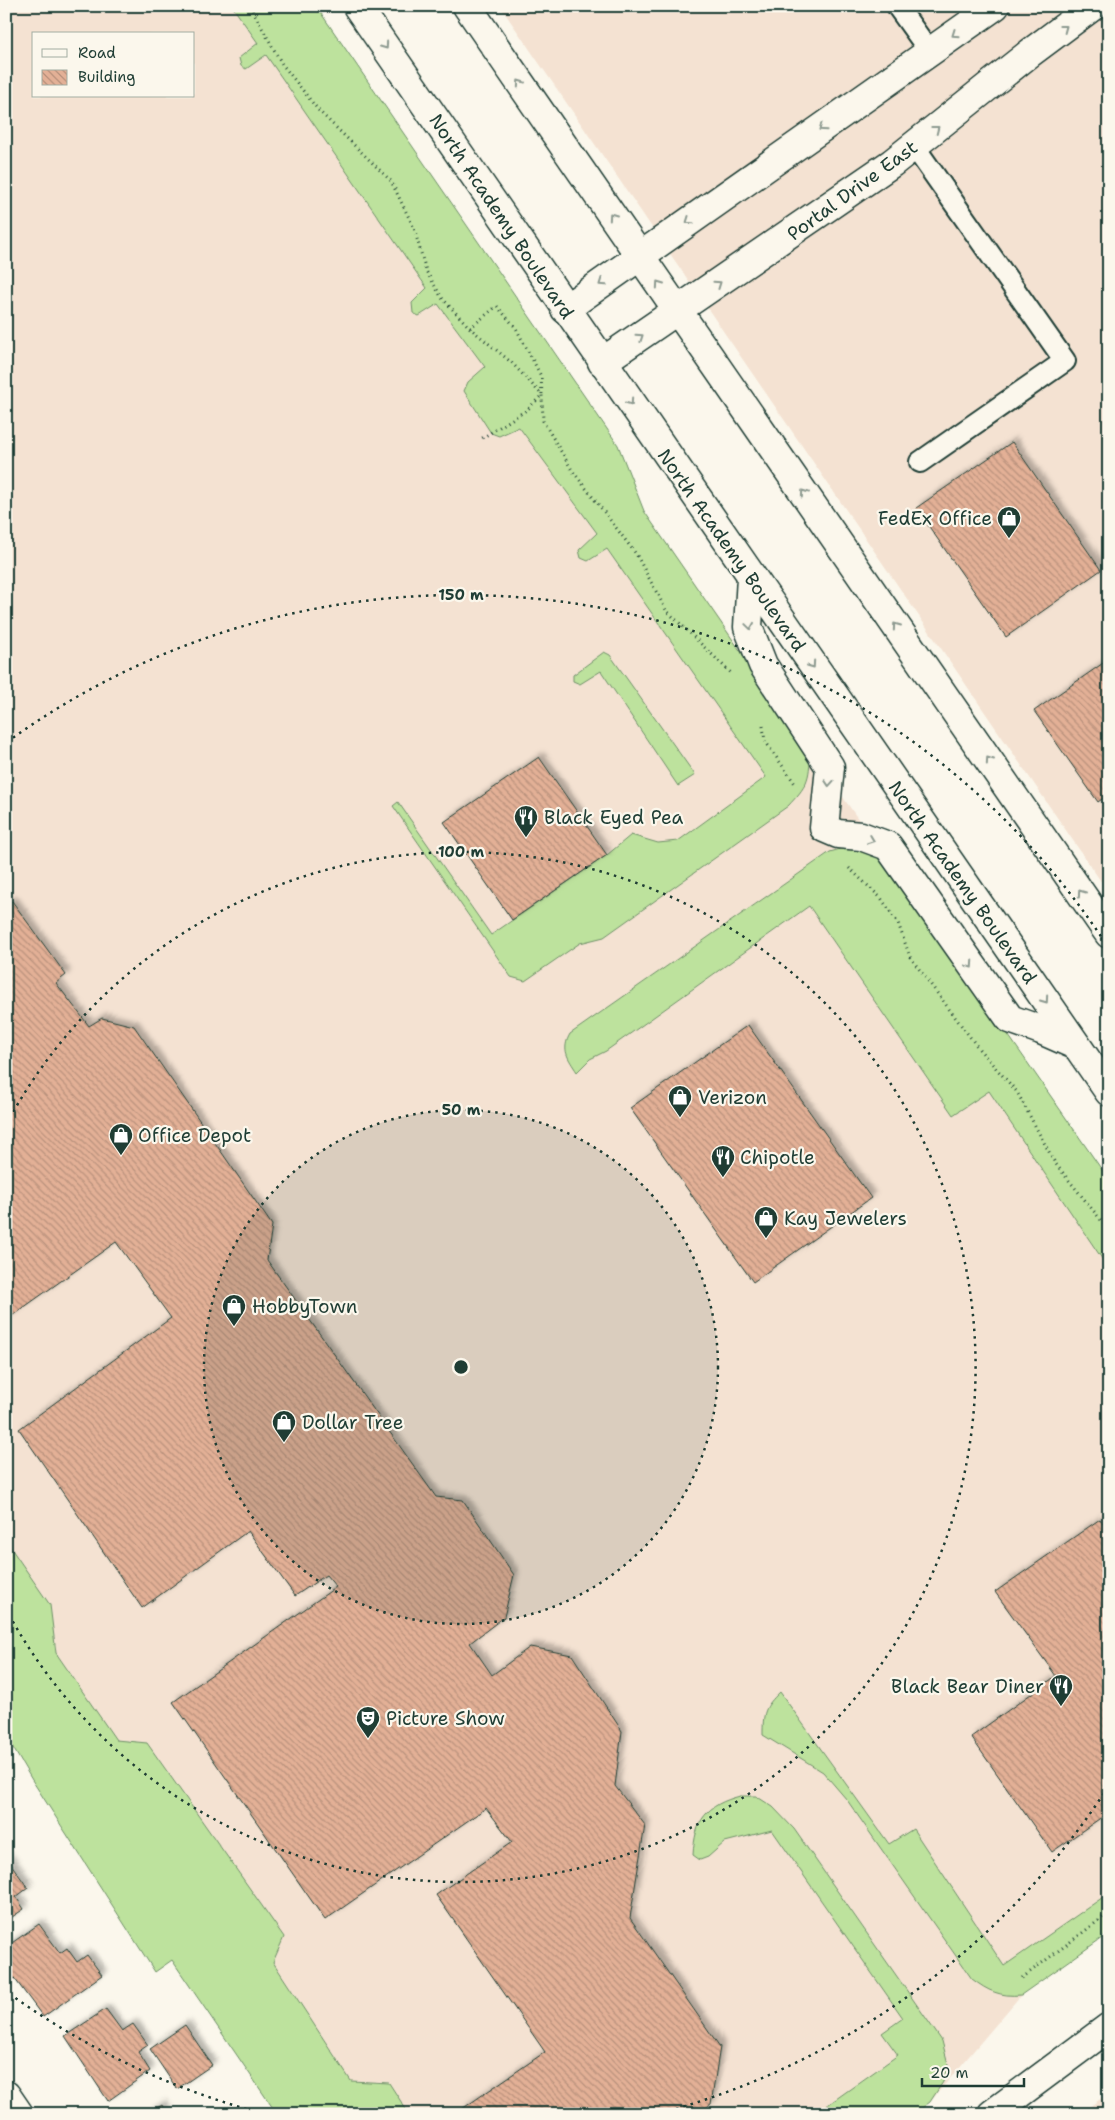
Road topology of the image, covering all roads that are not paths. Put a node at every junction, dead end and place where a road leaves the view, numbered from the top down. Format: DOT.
graph roads {
  1 [pos="357,6"];
  2 [pos="467,6"];
  3 [pos="897,6"];
  4 [pos="995,6"];
  5 [pos="1093,6"];
  6 [pos="930,52"];
  7 [pos="914,146"];
  8 [pos="640,256"];
  9 [pos="565,309"];
  10 [pos="678,311"];
  11 [pos="602,362"];
  12 [pos="920,462"];
  13 [pos="751,578"];
  14 [pos="1109,934"];
  15 [pos="1076,1046"];
  16 [pos="1109,1092"];
  17 [pos="1109,2028"];
  18 [pos="6,2095"];
  19 [pos="19,2114"];
  20 [pos="992,2114"];
  1 -- 9 [label="main road, North Academy Boulevard, one-way"];
  8 -- 2 [label="main road, one-way"];
  3 -- 6 [label="lane"];
  4 -- 6 [label="main road, one-way"];
  7 -- 5 [label="main road, Portal Drive East, one-way"];
  6 -- 8 [label="main road, one-way"];
  10 -- 7 [label="main road, Portal Drive East, one-way"];
  7 -- 12 [label="lane"];
  8 -- 9 [label="main road, one-way"];
  10 -- 8 [label="main road, one-way"];
  9 -- 11 [label="main road, North Academy Boulevard"];
  11 -- 10 [label="main road, Portal Drive East, one-way"];
  14 -- 10 [label="main road, one-way"];
  11 -- 13 [label="main road, North Academy Boulevard, one-way"];
  13 -- 15 [label="main road, North Academy Boulevard, one-way"];
  13 -- 15 [label="main road, one-way"];
  15 -- 16 [label="main road, North Academy Boulevard"];
  17 -- 20 [label="main road"];
  18 -- 19 [label="main road"];
}
